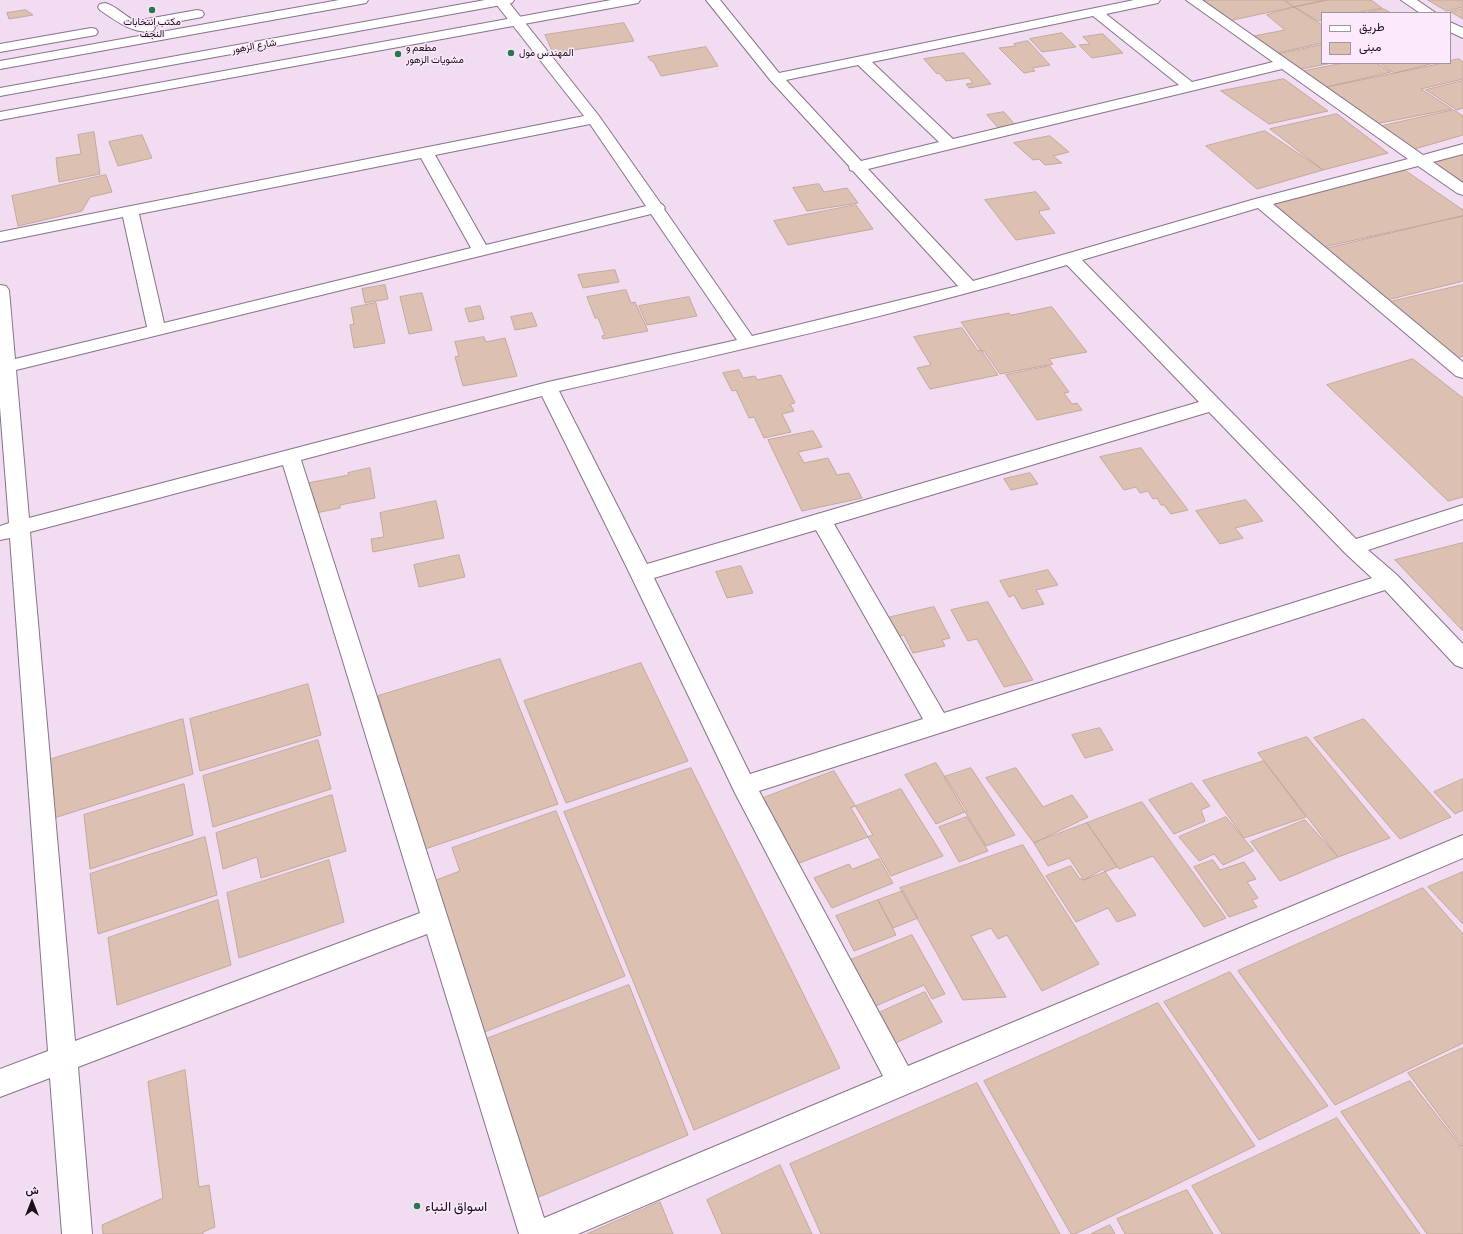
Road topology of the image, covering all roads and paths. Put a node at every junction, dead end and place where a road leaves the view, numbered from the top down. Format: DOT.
graph roads {
  1 [pos="361,0"];
  2 [pos="633,0"];
  3 [pos="713,0"];
  4 [pos="1153,0"];
  5 [pos="1193,0"];
  6 [pos="1408,0"];
  7 [pos="504,1"];
  8 [pos="104,3"];
  9 [pos="210,12"];
  10 [pos="1096,12"];
  11 [pos="1427,12"];
  12 [pos="517,22"];
  13 [pos="135,25"];
  14 [pos="1451,27"];
  15 [pos="201,29"];
  16 [pos="91,32"];
  17 [pos="1463,34"];
  18 [pos="0,48"];
  19 [pos="43,58"];
  20 [pos="862,60"];
  21 [pos="1284,64"];
  22 [pos="0,65"];
  23 [pos="776,78"];
  24 [pos="1190,87"];
  25 [pos="0,92"];
  26 [pos="0,116"];
  27 [pos="594,119"];
  28 [pos="950,144"];
  29 [pos="1463,149"];
  30 [pos="425,152"];
  31 [pos="1421,160"];
  32 [pos="856,167"];
  33 [pos="1463,190"];
  34 [pos="1261,202"];
  35 [pos="657,208"];
  36 [pos="130,212"];
  37 [pos="0,238"];
  38 [pos="481,251"];
  39 [pos="1070,258"];
  40 [pos="970,288"];
  41 [pos="0,290"];
  42 [pos="157,330"];
  43 [pos="748,343"];
  44 [pos="6,367"];
  45 [pos="1463,372"];
  46 [pos="548,388"];
  47 [pos="1212,405"];
  48 [pos="290,456"];
  49 [pos="1463,512"];
  50 [pos="821,520"];
  51 [pos="10,530"];
  52 [pos="1352,548"];
  53 [pos="641,574"];
  54 [pos="1389,581"];
  55 [pos="1463,659"];
  56 [pos="938,724"];
  57 [pos="744,786"];
  58 [pos="1463,846"];
  59 [pos="435,919"];
  60 [pos="63,1059"];
  61 [pos="902,1082"];
  62 [pos="0,1083"];
  63 [pos="77,1234"];
  64 [pos="534,1234"];
  65 [pos="542,1234"];
  1 -- 15 [label="street"];
  2 -- 12 [label="street"];
  3 -- 23 [label="street"];
  4 -- 10 [label="street"];
  5 -- 21 [label="street"];
  6 -- 11 [label="street"];
  7 -- 12 [label="street"];
  7 -- 25 [label="street, شارع الزهور"];
  8 -- 13 [label="street"];
  8 -- 16 [label="street"];
  9 -- 13 [label="street"];
  10 -- 20 [label="street"];
  10 -- 24 [label="street"];
  12 -- 26 [label="street"];
  12 -- 27 [label="street"];
  13 -- 15 [label="street"];
  14 -- 17 [label="street"];
  15 -- 19 [label="street"];
  16 -- 18 [label="street"];
  16 -- 19 [label="street"];
  19 -- 22 [label="street"];
  20 -- 23 [label="street"];
  20 -- 28 [label="street"];
  21 -- 24 [label="street"];
  21 -- 31 [label="street"];
  23 -- 32 [label="street"];
  24 -- 28 [label="street"];
  27 -- 30 [label="street"];
  27 -- 35 [label="street"];
  28 -- 32 [label="street"];
  29 -- 31 [label="street"];
  30 -- 36 [label="street"];
  30 -- 38 [label="street"];
  31 -- 33 [label="street"];
  31 -- 34 [label="street"];
  32 -- 40 [label="street"];
  34 -- 39 [label="street"];
  34 -- 45 [label="street"];
  35 -- 38 [label="street"];
  35 -- 43 [label="street"];
  36 -- 37 [label="street"];
  36 -- 42 [label="street"];
  38 -- 42 [label="street"];
  39 -- 40 [label="street"];
  39 -- 47 [label="street"];
  40 -- 43 [label="street"];
  41 -- 44 [label="street"];
  42 -- 44 [label="street"];
  43 -- 46 [label="street"];
  44 -- 51 [label="street"];
  46 -- 48 [label="street"];
  46 -- 53 [label="street"];
  47 -- 50 [label="street"];
  47 -- 52 [label="street"];
  48 -- 51 [label="street"];
  48 -- 59 [label="street"];
  49 -- 52 [label="street"];
  50 -- 53 [label="street"];
  50 -- 56 [label="street"];
  51 -- 60 [label="street"];
  52 -- 54 [label="street"];
  53 -- 57 [label="street"];
  54 -- 55 [label="street"];
  54 -- 56 [label="street"];
  56 -- 57 [label="street"];
  57 -- 61 [label="street"];
  58 -- 61 [label="street"];
  59 -- 60 [label="street"];
  59 -- 64 [label="street"];
  60 -- 62 [label="street"];
  60 -- 63 [label="street"];
  61 -- 65 [label="street"];
}
